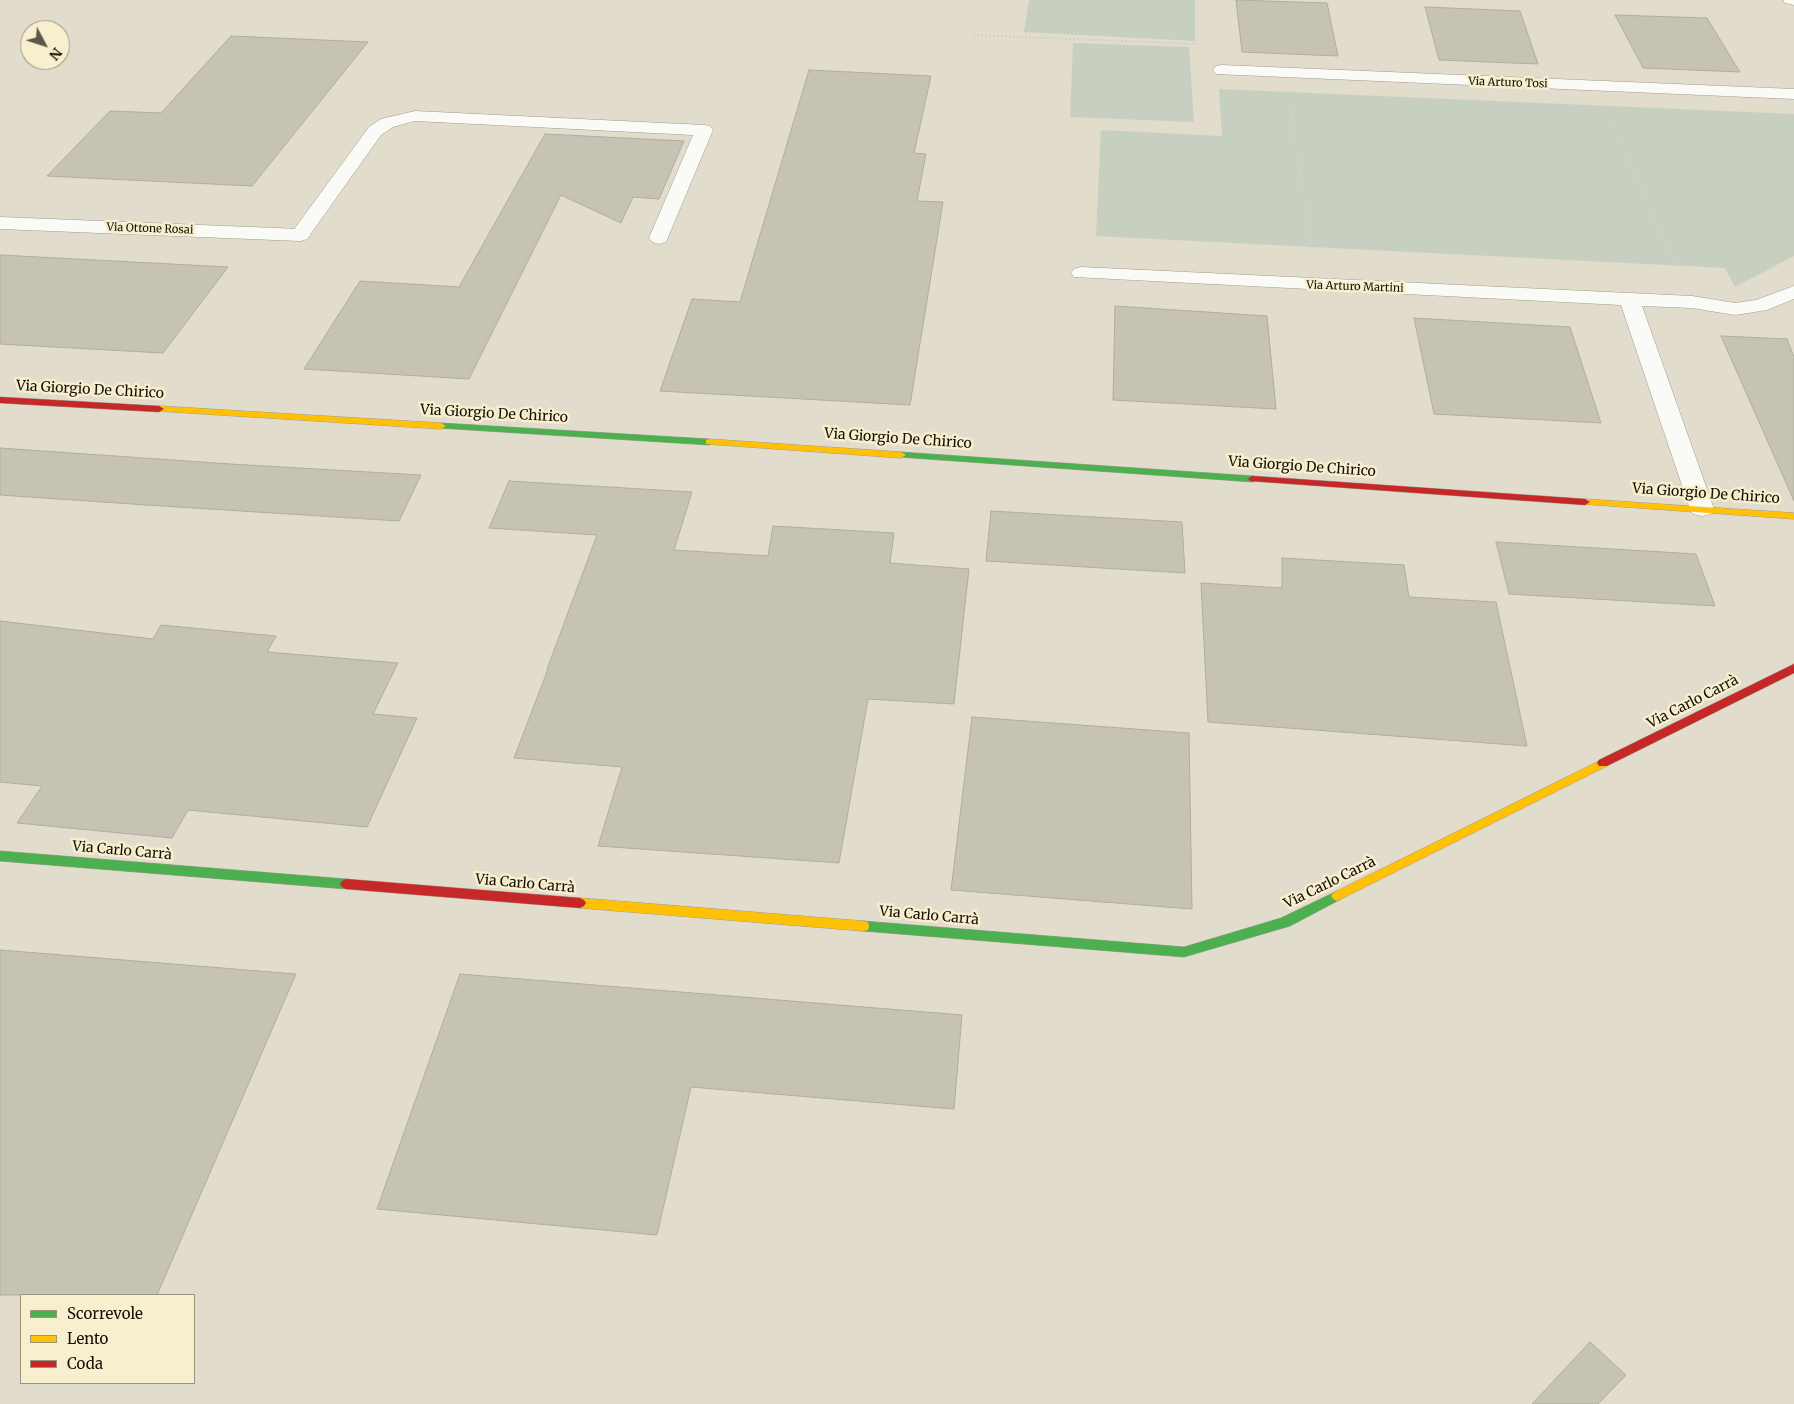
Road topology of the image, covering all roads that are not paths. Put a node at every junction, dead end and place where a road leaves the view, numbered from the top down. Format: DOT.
graph roads {
  1 [pos="1222,70"];
  2 [pos="1794,94"];
  3 [pos="0,223"];
  4 [pos="659,238"];
  5 [pos="1081,273"];
  6 [pos="1794,292"];
  7 [pos="1629,298"];
  8 [pos="0,400"];
  9 [pos="1702,509"];
  10 [pos="1794,516"];
  11 [pos="1794,668"];
  12 [pos="0,856"];
  1 -- 2 [label="street, Via Arturo Tosi"];
  3 -- 4 [label="street, Via Ottone Rosai"];
  5 -- 7 [label="street, Via Arturo Martini"];
  6 -- 7 [label="street, Via Arturo Martini"];
  7 -- 9 [label="street"];
  8 -- 9 [label="street, Via Giorgio De Chirico"];
  9 -- 10 [label="street, Via Giorgio De Chirico"];
  11 -- 12 [label="street, Via Carlo Carrà"];
}
